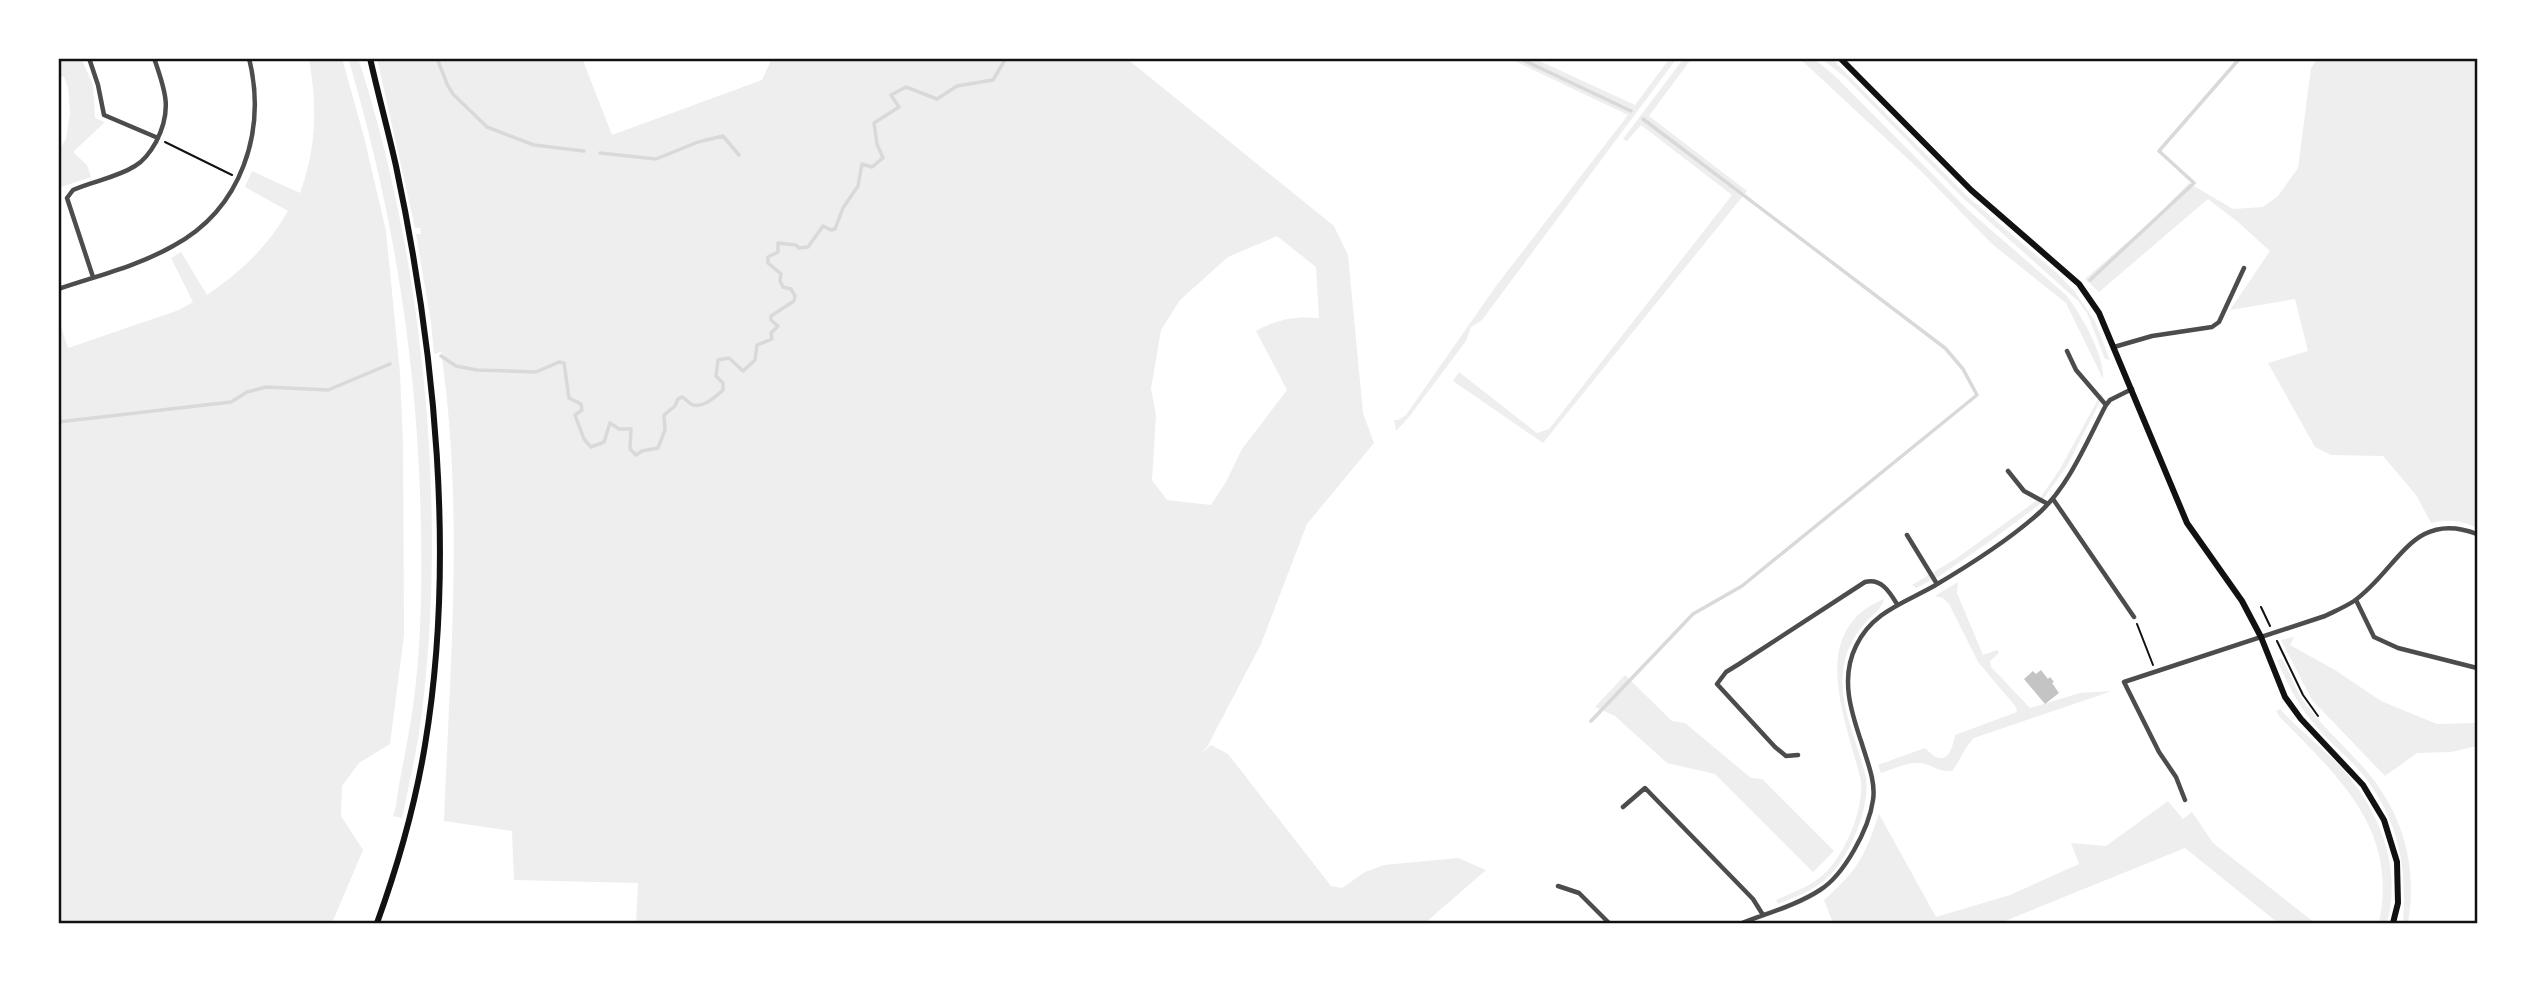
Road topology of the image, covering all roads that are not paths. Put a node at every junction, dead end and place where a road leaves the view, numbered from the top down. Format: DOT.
graph roads {
  1 [pos="89,58"];
  2 [pos="154,58"];
  3 [pos="249,58"];
  4 [pos="368,58"];
  5 [pos="1840,58"];
  6 [pos="158,138"];
  7 [pos="2244,268"];
  8 [pos="93,277"];
  9 [pos="58,289"];
  10 [pos="2114,347"];
  11 [pos="2067,351"];
  12 [pos="2133,389"];
  13 [pos="2106,405"];
  14 [pos="2008,471"];
  15 [pos="2053,499"];
  16 [pos="2048,504"];
  17 [pos="2477,534"];
  18 [pos="1907,535"];
  19 [pos="1937,584"];
  20 [pos="2356,600"];
  21 [pos="1897,604"];
  22 [pos="2134,617"];
  23 [pos="2261,637"];
  24 [pos="2477,668"];
  25 [pos="1798,755"];
  26 [pos="2185,800"];
  27 [pos="1623,807"];
  28 [pos="1558,886"];
  29 [pos="1763,915"];
  30 [pos="377,923"];
  31 [pos="1609,923"];
  32 [pos="1742,923"];
  33 [pos="2393,923"];
  1 -- 6 [label="street"];
  2 -- 6 [label="street"];
  3 -- 8 [label="street"];
  4 -- 30 [label="main road"];
  5 -- 10 [label="main road"];
  6 -- 8 [label="street"];
  7 -- 10 [label="street"];
  8 -- 9 [label="street"];
  10 -- 12 [label="main road"];
  11 -- 13 [label="street"];
  12 -- 13 [label="street"];
  12 -- 23 [label="main road"];
  13 -- 15 [label="street"];
  14 -- 16 [label="street"];
  15 -- 16 [label="street"];
  15 -- 22 [label="street"];
  16 -- 19 [label="street"];
  17 -- 20 [label="street"];
  18 -- 19 [label="street"];
  19 -- 21 [label="street"];
  20 -- 23 [label="street"];
  20 -- 24 [label="street"];
  21 -- 25 [label="street"];
  21 -- 29 [label="street"];
  23 -- 26 [label="street"];
  23 -- 33 [label="main road"];
  27 -- 29 [label="street"];
  28 -- 31 [label="street"];
  29 -- 32 [label="street"];
}
